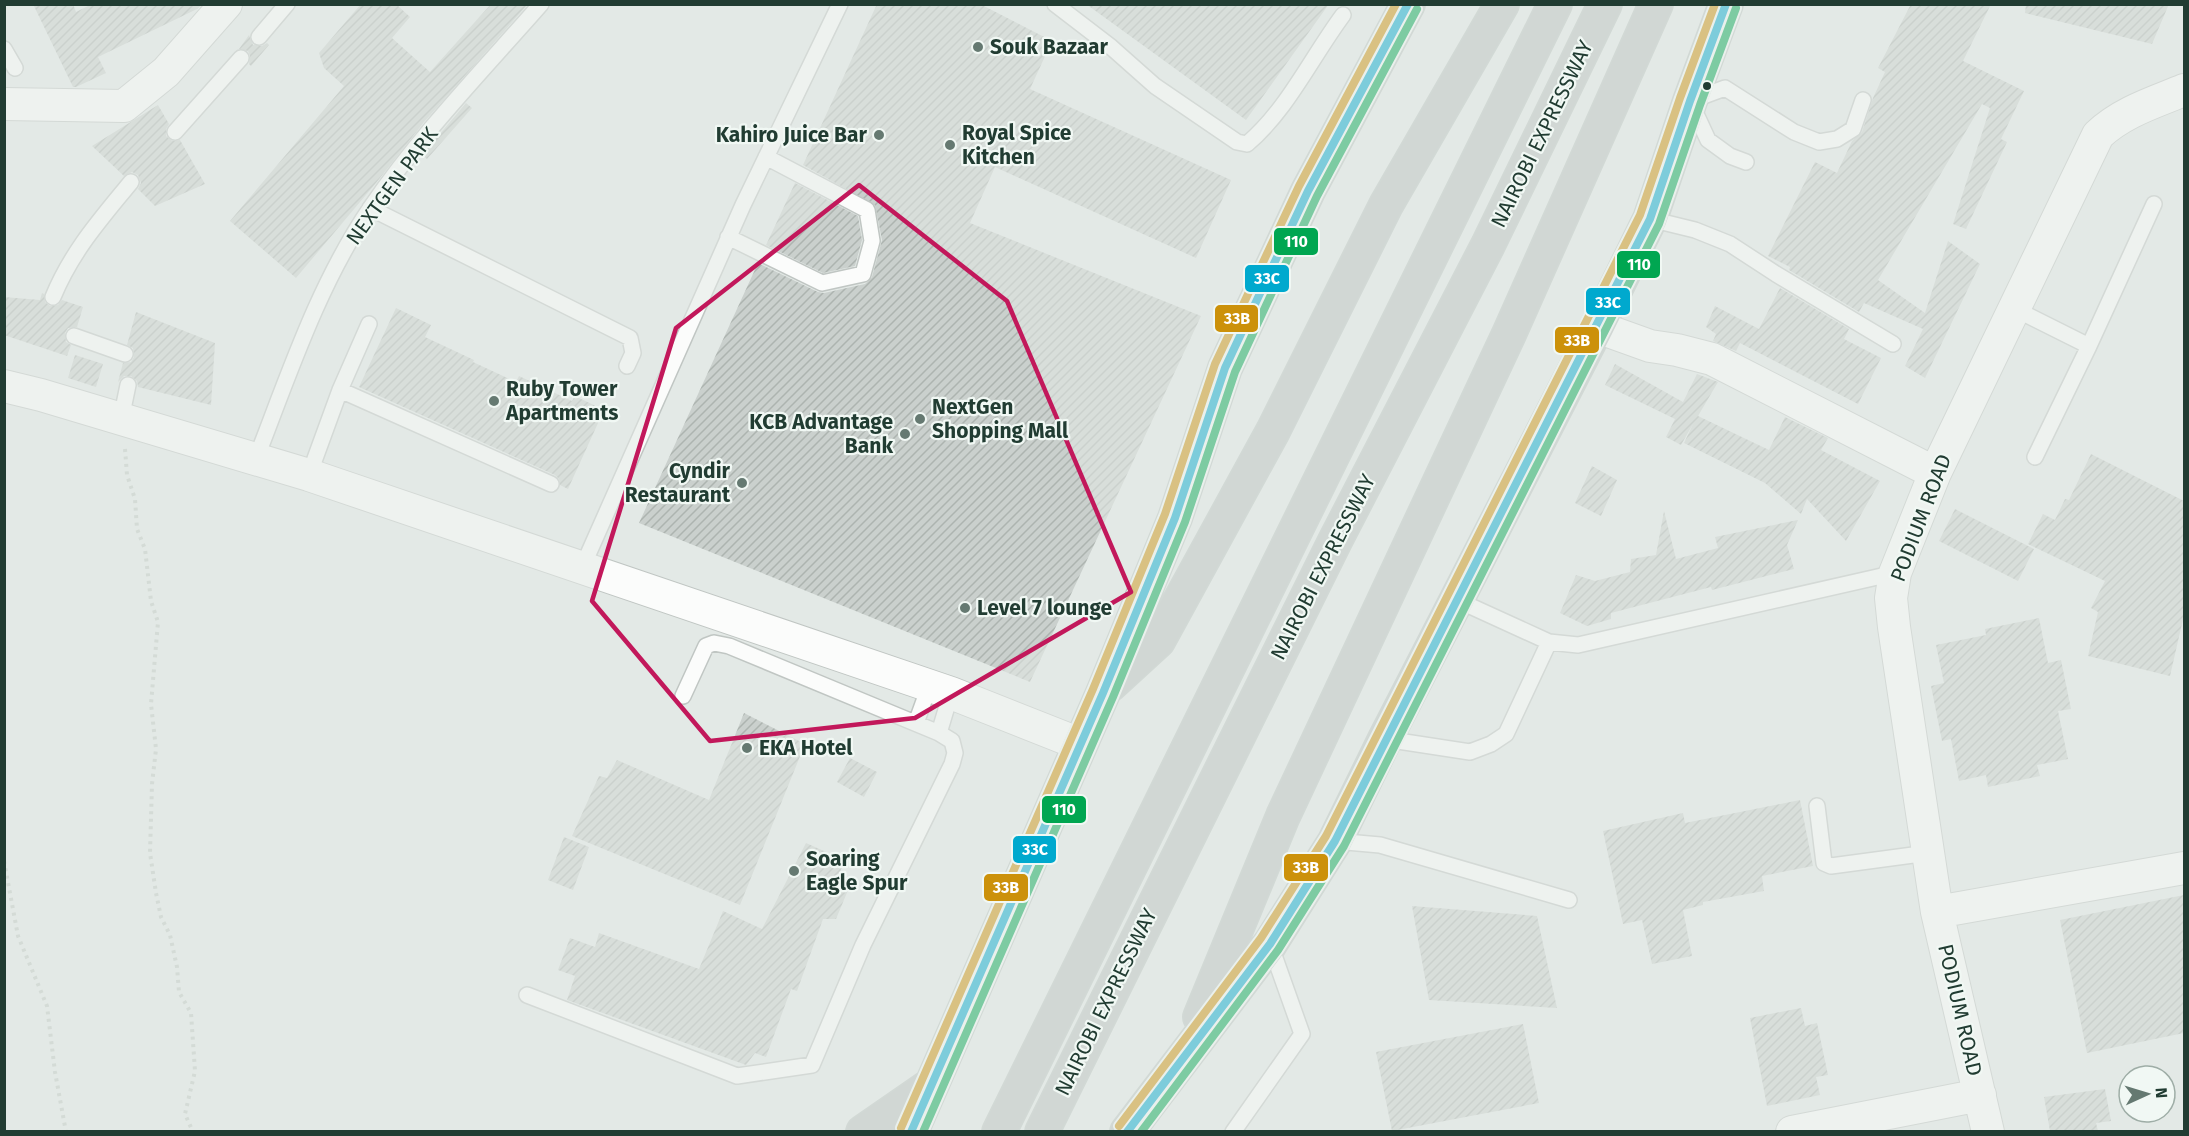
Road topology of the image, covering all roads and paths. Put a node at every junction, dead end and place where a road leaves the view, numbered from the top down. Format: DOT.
graph roads {
  1 [pos="226,4"];
  2 [pos="287,4"];
  3 [pos="541,4"];
  4 [pos="840,4"];
  5 [pos="1055,4"];
  6 [pos="1408,4"];
  7 [pos="1502,4"];
  8 [pos="1555,4"];
  9 [pos="1605,4"];
  10 [pos="1656,4"];
  11 [pos="1726,4"];
  12 [pos="1343,15"];
  13 [pos="259,37"];
  14 [pos="4,49"];
  15 [pos="241,58"];
  16 [pos="15,68"];
  17 [pos="2184,90"];
  18 [pos="1863,99"];
  19 [pos="1690,101"];
  20 [pos="4,104"];
  21 [pos="175,132"];
  22 [pos="766,157"];
  23 [pos="1746,162"];
  24 [pos="130,182"];
  25 [pos="2154,204"];
  26 [pos="370,208"];
  27 [pos="1650,219"];
  28 [pos="728,237"];
  29 [pos="53,297"];
  30 [pos="2015,309"];
  31 [pos="369,324"];
  32 [pos="1597,327"];
  33 [pos="74,336"];
  34 [pos="1893,344"];
  35 [pos="2090,346"];
  36 [pos="125,354"];
  37 [pos="627,366"];
  38 [pos="128,385"];
  39 [pos="4,386"];
  40 [pos="340,390"];
  41 [pos="121,419"];
  42 [pos="2035,457"];
  43 [pos="256,459"];
  44 [pos="1935,473"];
  45 [pos="309,475"];
  46 [pos="551,484"];
  47 [pos="582,568"];
  48 [pos="1895,573"];
  49 [pos="1457,600"];
  50 [pos="1549,642"];
  51 [pos="940,690"];
  52 [pos="1102,693"];
  53 [pos="683,696"];
  54 [pos="916,723"];
  55 [pos="939,733"];
  56 [pos="1385,739"];
  57 [pos="1080,744"];
  58 [pos="1817,806"];
  59 [pos="1335,841"];
  60 [pos="1928,852"];
  61 [pos="4,861"];
  62 [pos="2184,868"];
  63 [pos="1569,900"];
  64 [pos="1937,912"];
  65 [pos="1270,944"];
  66 [pos="527,995"];
  67 [pos="1182,1060"];
  68 [pos="932,1086"];
  69 [pos="1980,1095"];
  70 [pos="66,1131"];
  71 [pos="193,1131"];
  72 [pos="863,1131"];
  73 [pos="911,1131"];
  74 [pos="999,1131"];
  75 [pos="1042,1131"];
  76 [pos="1127,1131"];
  77 [pos="1233,1131"];
  78 [pos="1792,1131"];
  79 [pos="1988,1131"];
  1 -- 20 [label="street"];
  2 -- 13 [label="lane"];
  3 -- 26 [label="lane, NEXTGEN PARK"];
  4 -- 22 [label="lane"];
  5 -- 12 [label="lane"];
  6 -- 52 [label="highway"];
  7 -- 52 [label="highway"];
  8 -- 74 [label="highway, NAIROBI EXPRESSWAY"];
  9 -- 75 [label="highway, NAIROBI EXPRESSWAY"];
  10 -- 67 [label="highway"];
  11 -- 19 [label="highway"];
  14 -- 16 [label="lane"];
  15 -- 21 [label="lane"];
  17 -- 30 [label="street, PODIUM ROAD"];
  18 -- 19 [label="lane"];
  19 -- 23 [label="lane"];
  19 -- 27 [label="highway"];
  22 -- 28 [label="lane"];
  22 -- 28 [label="lane"];
  24 -- 29 [label="lane"];
  25 -- 35 [label="lane"];
  26 -- 37 [label="lane"];
  26 -- 43 [label="lane, NEXTGEN PARK"];
  27 -- 32 [label="highway"];
  27 -- 34 [label="lane"];
  28 -- 47 [label="lane"];
  30 -- 35 [label="lane"];
  30 -- 44 [label="street, PODIUM ROAD"];
  31 -- 40 [label="lane"];
  32 -- 44 [label="street"];
  32 -- 49 [label="highway"];
  33 -- 36 [label="lane"];
  35 -- 42 [label="lane"];
  38 -- 41 [label="lane"];
  39 -- 41 [label="street"];
  40 -- 45 [label="lane"];
  40 -- 46 [label="lane"];
  41 -- 43 [label="street"];
  41 -- 71 [label="path"];
  43 -- 45 [label="street"];
  44 -- 48 [label="street, PODIUM ROAD"];
  45 -- 47 [label="street"];
  47 -- 51 [label="street"];
  48 -- 50 [label="lane"];
  48 -- 60 [label="street, PODIUM ROAD"];
  49 -- 50 [label="lane"];
  49 -- 56 [label="highway"];
  50 -- 56 [label="lane"];
  51 -- 54 [label="lane"];
  51 -- 55 [label="lane"];
  51 -- 57 [label="street"];
  52 -- 57 [label="highway"];
  53 -- 54 [label="lane"];
  54 -- 55 [label="lane"];
  55 -- 66 [label="lane"];
  56 -- 59 [label="highway"];
  57 -- 68 [label="highway"];
  58 -- 60 [label="lane"];
  59 -- 63 [label="lane"];
  59 -- 65 [label="highway"];
  60 -- 64 [label="street, PODIUM ROAD"];
  61 -- 70 [label="path"];
  62 -- 64 [label="street"];
  64 -- 69 [label="street, PODIUM ROAD"];
  65 -- 67 [label="highway"];
  65 -- 77 [label="lane"];
  67 -- 76 [label="highway"];
  68 -- 72 [label="highway"];
  68 -- 73 [label="highway"];
  69 -- 78 [label="street"];
  69 -- 79 [label="street, PODIUM ROAD"];
}
